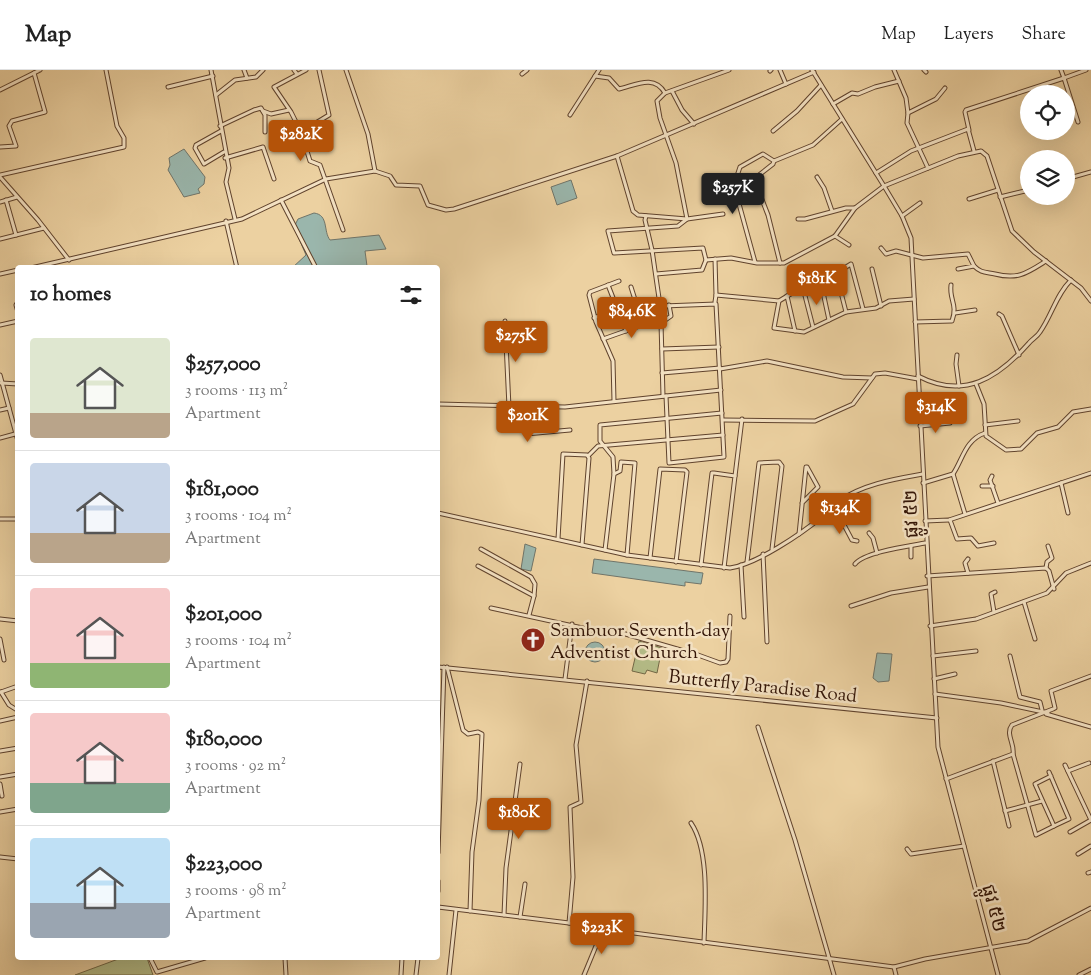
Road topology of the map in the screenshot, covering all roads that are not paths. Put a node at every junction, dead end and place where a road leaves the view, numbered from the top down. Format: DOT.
graph roads {
  1 [pos="40,70"];
  2 [pos="106,70"];
  3 [pos="211,70"];
  4 [pos="244,70"];
  5 [pos="263,70"];
  6 [pos="294,70"];
  7 [pos="306,70"];
  8 [pos="318,70"];
  9 [pos="346,70"];
  10 [pos="527,70"];
  11 [pos="599,70"];
  12 [pos="729,70"];
  13 [pos="780,70"];
  14 [pos="894,70"];
  15 [pos="1061,70"];
  16 [pos="1086,70"];
  17 [pos="813,71"];
  18 [pos="34,73"];
  19 [pos="297,74"];
  20 [pos="522,74"];
  21 [pos="213,76"];
  22 [pos="595,76"];
  23 [pos="248,78"];
  24 [pos="1064,78"];
  25 [pos="899,81"];
  26 [pos="786,84"];
  27 [pos="822,85"];
  28 [pos="168,88"];
  29 [pos="945,88"];
  30 [pos="0,90"];
  31 [pos="672,91"];
  32 [pos="665,94"];
  33 [pos="216,95"];
  34 [pos="833,104"];
  35 [pos="288,110"];
  36 [pos="262,111"];
  37 [pos="908,113"];
  38 [pos="570,115"];
  39 [pos="842,119"];
  40 [pos="1078,122"];
  41 [pos="694,124"];
  42 [pos="220,126"];
  43 [pos="969,130"];
  44 [pos="221,131"];
  45 [pos="773,131"];
  46 [pos="265,132"];
  47 [pos="301,132"];
  48 [pos="667,136"];
  49 [pos="0,147"];
  50 [pos="919,147"];
  51 [pos="974,151"];
  52 [pos="224,152"];
  53 [pos="617,156"];
  54 [pos="226,158"];
  55 [pos="774,161"];
  56 [pos="928,168"];
  57 [pos="375,171"];
  58 [pos="1091,172"];
  59 [pos="876,173"];
  60 [pos="0,176"];
  61 [pos="1075,176"];
  62 [pos="817,178"];
  63 [pos="274,179"];
  64 [pos="326,179"];
  65 [pos="884,186"];
  66 [pos="998,190"];
  67 [pos="1020,192"];
  68 [pos="17,197"];
  69 [pos="1000,198"];
  70 [pos="969,199"];
  71 [pos="6,200"];
  72 [pos="281,200"];
  73 [pos="0,202"];
  74 [pos="920,203"];
  75 [pos="855,208"];
  76 [pos="832,211"];
  77 [pos="723,214"];
  78 [pos="646,216"];
  79 [pos="902,216"];
  80 [pos="235,219"];
  81 [pos="798,219"];
  82 [pos="687,220"];
  83 [pos="226,221"];
  84 [pos="646,227"];
  85 [pos="44,228"];
  86 [pos="343,230"];
  87 [pos="16,235"];
  88 [pos="835,236"];
  89 [pos="0,239"];
  90 [pos="849,244"];
  91 [pos="881,248"];
  92 [pos="652,250"];
  93 [pos="913,257"];
  94 [pos="715,259"];
  95 [pos="69,260"];
  96 [pos="706,260"];
  97 [pos="1046,261"];
  98 [pos="755,262"];
  99 [pos="780,263"];
  100 [pos="46,265"];
  101 [pos="236,265"];
  102 [pos="314,265"];
  103 [pos="974,266"];
  104 [pos="872,269"];
  105 [pos="958,269"];
  106 [pos="15,271"];
  107 [pos="836,273"];
  108 [pos="0,274"];
  109 [pos="656,274"];
  110 [pos="1071,280"];
  111 [pos="618,281"];
  112 [pos="821,283"];
  113 [pos="608,285"];
  114 [pos="951,286"];
  115 [pos="631,287"];
  116 [pos="803,288"];
  117 [pos="716,295"];
  118 [pos="787,296"];
  119 [pos="914,299"];
  120 [pos="780,301"];
  121 [pos="1091,301"];
  122 [pos="715,303"];
  123 [pos="660,305"];
  124 [pos="669,305"];
  125 [pos="637,306"];
  126 [pos="881,306"];
  127 [pos="616,309"];
  128 [pos="863,310"];
  129 [pos="975,310"];
  130 [pos="846,312"];
  131 [pos="954,313"];
  132 [pos="998,314"];
  133 [pos="594,318"];
  134 [pos="829,320"];
  135 [pos="505,321"];
  136 [pos="654,321"];
  137 [pos="15,322"];
  138 [pos="915,322"];
  139 [pos="0,325"];
  140 [pos="643,325"];
  141 [pos="813,327"];
  142 [pos="626,331"];
  143 [pos="795,331"];
  144 [pos="603,339"];
  145 [pos="719,347"];
  146 [pos="662,349"];
  147 [pos="957,355"];
  148 [pos="1019,355"];
  149 [pos="720,369"];
  150 [pos="662,373"];
  151 [pos="0,375"];
  152 [pos="873,378"];
  153 [pos="918,378"];
  154 [pos="1,383"];
  155 [pos="15,384"];
  156 [pos="976,384"];
  157 [pos="959,386"];
  158 [pos="720,390"];
  159 [pos="664,396"];
  160 [pos="614,401"];
  161 [pos="440,404"];
  162 [pos="509,407"];
  163 [pos="520,407"];
  164 [pos="9,408"];
  165 [pos="0,410"];
  166 [pos="1091,410"];
  167 [pos="722,413"];
  168 [pos="666,419"];
  169 [pos="742,419"];
  170 [pos="723,420"];
  171 [pos="1018,421"];
  172 [pos="950,423"];
  173 [pos="985,425"];
  174 [pos="920,426"];
  175 [pos="570,430"];
  176 [pos="985,433"];
  177 [pos="15,434"];
  178 [pos="723,435"];
  179 [pos="0,438"];
  180 [pos="667,441"];
  181 [pos="603,446"];
  182 [pos="588,456"];
  183 [pos="1091,472"];
  184 [pos="614,474"];
  185 [pos="922,474"];
  186 [pos="953,474"];
  187 [pos="735,476"];
  188 [pos="992,476"];
  189 [pos="923,483"];
  190 [pos="1061,483"];
  191 [pos="982,486"];
  192 [pos="993,486"];
  193 [pos="802,503"];
  194 [pos="998,503"];
  195 [pos="834,506"];
  196 [pos="440,513"];
  197 [pos="1068,513"];
  198 [pos="965,514"];
  199 [pos="0,519"];
  200 [pos="15,519"];
  201 [pos="950,520"];
  202 [pos="925,521"];
  203 [pos="869,533"];
  204 [pos="799,534"];
  205 [pos="558,539"];
  206 [pos="857,541"];
  207 [pos="926,543"];
  208 [pos="994,543"];
  209 [pos="582,545"];
  210 [pos="911,546"];
  211 [pos="1048,546"];
  212 [pos="481,549"];
  213 [pos="772,549"];
  214 [pos="605,550"];
  215 [pos="877,553"];
  216 [pos="763,554"];
  217 [pos="627,556"];
  218 [pos="911,557"];
  219 [pos="650,558"];
  220 [pos="968,559"];
  221 [pos="676,562"];
  222 [pos="747,562"];
  223 [pos="1091,563"];
  224 [pos="855,564"];
  225 [pos="701,565"];
  226 [pos="741,565"];
  227 [pos="478,566"];
  228 [pos="724,568"];
  229 [pos="1046,568"];
  230 [pos="968,573"];
  231 [pos="927,576"];
  232 [pos="928,587"];
  233 [pos="1054,589"];
  234 [pos="995,592"];
  235 [pos="534,596"];
  236 [pos="1024,602"];
  237 [pos="851,606"];
  238 [pos="491,608"];
  239 [pos="994,612"];
  240 [pos="529,615"];
  241 [pos="730,616"];
  242 [pos="744,617"];
  243 [pos="0,619"];
  244 [pos="15,621"];
  245 [pos="572,624"];
  246 [pos="930,626"];
  247 [pos="0,639"];
  248 [pos="1035,639"];
  249 [pos="767,642"];
  250 [pos="976,651"];
  251 [pos="932,656"];
  252 [pos="1010,656"];
  253 [pos="4,660"];
  254 [pos="440,667"];
  255 [pos="445,667"];
  256 [pos="955,674"];
  257 [pos="1091,676"];
  258 [pos="565,679"];
  259 [pos="934,679"];
  260 [pos="587,681"];
  261 [pos="15,687"];
  262 [pos="1,692"];
  263 [pos="935,694"];
  264 [pos="15,709"];
  265 [pos="1042,710"];
  266 [pos="1047,713"];
  267 [pos="15,718"];
  268 [pos="937,718"];
  269 [pos="0,721"];
  270 [pos="758,727"];
  271 [pos="1091,727"];
  272 [pos="440,735"];
  273 [pos="15,748"];
  274 [pos="0,751"];
  275 [pos="1013,754"];
  276 [pos="993,761"];
  277 [pos="1089,763"];
  278 [pos="520,764"];
  279 [pos="1065,765"];
  280 [pos="1068,771"];
  281 [pos="15,774"];
  282 [pos="0,777"];
  283 [pos="946,779"];
  284 [pos="0,784"];
  285 [pos="2,796"];
  286 [pos="1042,801"];
  287 [pos="1027,805"];
  288 [pos="15,810"];
  289 [pos="1005,811"];
  290 [pos="0,812"];
  291 [pos="1091,820"];
  292 [pos="691,823"];
  293 [pos="1009,826"];
  294 [pos="1054,826"];
  295 [pos="1070,832"];
  296 [pos="964,846"];
  297 [pos="1091,846"];
  298 [pos="907,849"];
  299 [pos="1078,854"];
  300 [pos="0,857"];
  301 [pos="15,859"];
  302 [pos="525,884"];
  303 [pos="440,907"];
  304 [pos="1091,908"];
  305 [pos="456,910"];
  306 [pos="470,911"];
  307 [pos="504,915"];
  308 [pos="520,917"];
  309 [pos="569,922"];
  310 [pos="603,929"];
  311 [pos="704,942"];
  312 [pos="991,946"];
  313 [pos="830,958"];
  314 [pos="151,960"];
  315 [pos="198,960"];
  316 [pos="285,960"];
  317 [pos="402,960"];
  318 [pos="418,960"];
  319 [pos="894,967"];
  320 [pos="1091,969"];
  321 [pos="286,975"];
  322 [pos="401,975"];
  323 [pos="416,975"];
  324 [pos="449,975"];
  325 [pos="584,975"];
  326 [pos="834,975"];
  327 [pos="896,975"];
  328 [pos="998,975"];
  329 [pos="1079,975"];
  1 -- 18 [label="street"];
  2 -- 60 [label="street"];
  3 -- 21 [label="street"];
  4 -- 23 [label="street"];
  5 -- 23 [label="street"];
  6 -- 19 [label="street"];
  7 -- 19 [label="street"];
  8 -- 47 [label="street"];
  9 -- 57 [label="street"];
  10 -- 20 [label="street"];
  11 -- 22 [label="street"];
  12 -- 31 [label="street"];
  13 -- 26 [label="street"];
  14 -- 25 [label="street"];
  15 -- 24 [label="street"];
  16 -- 24 [label="street"];
  17 -- 26 [label="street"];
  17 -- 27 [label="street, ផ្លូវ ៥២"];
  18 -- 30 [label="street"];
  18 -- 49 [label="street"];
  19 -- 35 [label="street"];
  21 -- 28 [label="street"];
  21 -- 33 [label="street"];
  22 -- 32 [label="street"];
  22 -- 38 [label="street"];
  23 -- 33 [label="street"];
  24 -- 40 [label="street"];
  24 -- 43 [label="street"];
  25 -- 34 [label="street"];
  25 -- 37 [label="street"];
  26 -- 41 [label="street"];
  27 -- 34 [label="street, ផ្លូវ ៥២"];
  27 -- 45 [label="street"];
  29 -- 37 [label="street"];
  31 -- 32 [label="street"];
  31 -- 41 [label="street"];
  32 -- 48 [label="street"];
  33 -- 42 [label="street"];
  34 -- 39 [label="street, ផ្លូវ ៥២"];
  35 -- 36 [label="street"];
  35 -- 47 [label="street"];
  36 -- 42 [label="street"];
  36 -- 46 [label="street"];
  37 -- 50 [label="street"];
  39 -- 55 [label="street"];
  39 -- 59 [label="street, ផ្លូវ ៥២"];
  41 -- 48 [label="street"];
  42 -- 44 [label="street"];
  43 -- 50 [label="street"];
  43 -- 51 [label="street"];
  44 -- 52 [label="street"];
  44 -- 52 [label="street"];
  47 -- 64 [label="street"];
  48 -- 53 [label="street"];
  48 -- 82 [label="street"];
  50 -- 56 [label="street"];
  50 -- 59 [label="street"];
  51 -- 56 [label="street"];
  51 -- 66 [label="street"];
  52 -- 54 [label="street"];
  53 -- 57 [label="street"];
  53 -- 78 [label="street"];
  54 -- 63 [label="street"];
  54 -- 80 [label="street"];
  55 -- 98 [label="street"];
  55 -- 99 [label="street"];
  56 -- 65 [label="street"];
  57 -- 64 [label="street"];
  58 -- 61 [label="street"];
  59 -- 65 [label="street, ផ្លូវ ៥២"];
  60 -- 68 [label="street"];
  62 -- 76 [label="street"];
  64 -- 72 [label="street"];
  64 -- 86 [label="street"];
  65 -- 75 [label="street"];
  65 -- 79 [label="street, ផ្លូវ ៥២"];
  66 -- 69 [label="street"];
  66 -- 70 [label="street"];
  67 -- 69 [label="street"];
  68 -- 71 [label="street"];
  68 -- 85 [label="street"];
  69 -- 97 [label="street"];
  71 -- 73 [label="street"];
  71 -- 87 [label="street"];
  72 -- 80 [label="street"];
  72 -- 102 [label="street"];
  74 -- 79 [label="street"];
  75 -- 76 [label="street"];
  75 -- 88 [label="street"];
  76 -- 81 [label="street"];
  77 -- 82 [label="street"];
  78 -- 82 [label="street"];
  78 -- 84 [label="street"];
  79 -- 93 [label="street, ផ្លូវ ៥២"];
  80 -- 83 [label="street"];
  82 -- 84 [label="street"];
  83 -- 95 [label="street"];
  83 -- 101 [label="street"];
  84 -- 92 [label="street"];
  84 -- 92 [label="street"];
  85 -- 87 [label="street"];
  85 -- 95 [label="street"];
  87 -- 89 [label="street"];
  88 -- 90 [label="street"];
  88 -- 99 [label="street"];
  91 -- 93 [label="street"];
  92 -- 96 [label="street"];
  92 -- 109 [label="street"];
  93 -- 103 [label="street"];
  93 -- 119 [label="street, ផ្លូវ ៥២"];
  94 -- 96 [label="street"];
  94 -- 98 [label="street"];
  94 -- 117 [label="street"];
  95 -- 100 [label="street"];
  96 -- 109 [label="street"];
  97 -- 103 [label="street"];
  97 -- 110 [label="street"];
  98 -- 99 [label="street"];
  103 -- 105 [label="street"];
  104 -- 126 [label="street"];
  106 -- 108 [label="street"];
  107 -- 112 [label="street"];
  107 -- 128 [label="street"];
  107 -- 130 [label="street"];
  109 -- 123 [label="street"];
  110 -- 121 [label="street"];
  110 -- 148 [label="street"];
  111 -- 113 [label="street"];
  112 -- 116 [label="street"];
  112 -- 134 [label="street"];
  113 -- 127 [label="street"];
  113 -- 133 [label="street"];
  114 -- 131 [label="street"];
  115 -- 125 [label="street"];
  116 -- 118 [label="street"];
  116 -- 141 [label="street"];
  117 -- 120 [label="street"];
  117 -- 122 [label="street"];
  118 -- 120 [label="street"];
  118 -- 143 [label="street"];
  119 -- 126 [label="street"];
  119 -- 138 [label="street, ផ្លូវ ៥២"];
  120 -- 143 [label="street"];
  122 -- 124 [label="street"];
  122 -- 145 [label="street"];
  123 -- 124 [label="street"];
  123 -- 125 [label="street"];
  124 -- 146 [label="street"];
  125 -- 127 [label="street"];
  125 -- 140 [label="street"];
  126 -- 128 [label="street"];
  127 -- 133 [label="street"];
  127 -- 142 [label="street"];
  128 -- 130 [label="street"];
  129 -- 131 [label="street"];
  130 -- 134 [label="street"];
  131 -- 138 [label="street"];
  132 -- 148 [label="street"];
  133 -- 144 [label="street"];
  134 -- 141 [label="street"];
  135 -- 162 [label="street"];
  136 -- 140 [label="street"];
  137 -- 139 [label="street"];
  138 -- 153 [label="street, ផ្លូវ ៥២"];
  140 -- 142 [label="street"];
  141 -- 143 [label="street"];
  142 -- 144 [label="street"];
  144 -- 160 [label="street"];
  145 -- 146 [label="street"];
  145 -- 149 [label="street"];
  146 -- 150 [label="street"];
  147 -- 157 [label="street"];
  148 -- 156 [label="street"];
  149 -- 150 [label="street"];
  149 -- 152 [label="street"];
  149 -- 158 [label="street"];
  150 -- 159 [label="street"];
  151 -- 154 [label="street"];
  152 -- 153 [label="street"];
  152 -- 169 [label="street"];
  153 -- 157 [label="street"];
  153 -- 174 [label="street, ផ្លូវ ៥២"];
  154 -- 155 [label="street"];
  154 -- 164 [label="street"];
  156 -- 157 [label="street"];
  156 -- 173 [label="street"];
  158 -- 159 [label="street"];
  158 -- 167 [label="street"];
  159 -- 160 [label="street"];
  159 -- 168 [label="street"];
  160 -- 163 [label="street"];
  161 -- 162 [label="street"];
  162 -- 163 [label="street"];
  163 -- 175 [label="street"];
  164 -- 165 [label="street"];
  164 -- 177 [label="street"];
  166 -- 176 [label="street"];
  167 -- 168 [label="street"];
  167 -- 170 [label="street"];
  168 -- 180 [label="street"];
  168 -- 181 [label="street"];
  169 -- 170 [label="street"];
  169 -- 187 [label="street"];
  170 -- 178 [label="street"];
  171 -- 173 [label="street"];
  172 -- 174 [label="street"];
  173 -- 176 [label="street"];
  174 -- 185 [label="street, ផ្លូវ ៥២"];
  176 -- 186 [label="street"];
  177 -- 179 [label="street"];
  178 -- 180 [label="street"];
  178 -- 180 [label="street"];
  180 -- 181 [label="street"];
  181 -- 182 [label="street"];
  181 -- 184 [label="street"];
  182 -- 205 [label="street"];
  182 -- 209 [label="street"];
  183 -- 190 [label="street"];
  184 -- 214 [label="street"];
  184 -- 217 [label="street"];
  185 -- 189 [label="street, ផ្លូវ ៥២"];
  185 -- 195 [label="street"];
  186 -- 189 [label="street"];
  186 -- 198 [label="street"];
  187 -- 225 [label="street"];
  187 -- 228 [label="street"];
  188 -- 192 [label="street"];
  189 -- 202 [label="street, ផ្លូវ ៥២"];
  190 -- 194 [label="street"];
  190 -- 197 [label="street"];
  191 -- 192 [label="street"];
  192 -- 194 [label="street"];
  193 -- 193 [label="street"];
  193 -- 204 [label="street"];
  194 -- 198 [label="street"];
  195 -- 204 [label="street"];
  195 -- 206 [label="street"];
  196 -- 205 [label="street"];
  198 -- 201 [label="street"];
  199 -- 200 [label="street"];
  201 -- 202 [label="street"];
  201 -- 208 [label="street"];
  202 -- 207 [label="street, ផ្លូវ ៥២"];
  203 -- 215 [label="street"];
  204 -- 213 [label="street"];
  205 -- 209 [label="street"];
  207 -- 210 [label="street"];
  207 -- 231 [label="street, ផ្លូវ ៥២"];
  209 -- 214 [label="street"];
  210 -- 215 [label="street"];
  210 -- 218 [label="street"];
  211 -- 229 [label="street"];
  212 -- 235 [label="street"];
  213 -- 216 [label="street"];
  213 -- 222 [label="street"];
  214 -- 217 [label="street"];
  215 -- 224 [label="street"];
  216 -- 222 [label="street"];
  216 -- 249 [label="street"];
  217 -- 219 [label="street"];
  219 -- 221 [label="street"];
  219 -- 221 [label="street"];
  220 -- 230 [label="street"];
  221 -- 225 [label="street"];
  222 -- 226 [label="street"];
  223 -- 233 [label="street"];
  225 -- 228 [label="street"];
  226 -- 228 [label="street"];
  226 -- 242 [label="street"];
  227 -- 235 [label="street"];
  229 -- 230 [label="street"];
  229 -- 233 [label="street"];
  230 -- 231 [label="street"];
  231 -- 232 [label="street, ផ្លូវ ៥២"];
  232 -- 237 [label="street"];
  232 -- 246 [label="street, ផ្លូវ ៥២"];
  233 -- 236 [label="street"];
  234 -- 239 [label="street"];
  235 -- 240 [label="street"];
  236 -- 239 [label="street"];
  236 -- 248 [label="street"];
  238 -- 240 [label="street"];
  239 -- 246 [label="street"];
  240 -- 245 [label="street"];
  241 -- 245 [label="street"];
  243 -- 244 [label="street"];
  245 -- 258 [label="street"];
  246 -- 251 [label="street, ផ្លូវ ៥២"];
  247 -- 253 [label="street"];
  250 -- 251 [label="street"];
  251 -- 259 [label="street, ផ្លូវ ៥២"];
  252 -- 265 [label="street"];
  254 -- 255 [label="street, Butterfly Paradise Road"];
  255 -- 258 [label="street, Butterfly Paradise Road"];
  255 -- 272 [label="street"];
  255 -- 306 [label="street"];
  256 -- 259 [label="street"];
  257 -- 266 [label="street"];
  258 -- 260 [label="street, Butterfly Paradise Road"];
  259 -- 263 [label="street, ផ្លូវ ៥២"];
  260 -- 268 [label="street, Butterfly Paradise Road"];
  260 -- 309 [label="street"];
  261 -- 262 [label="street"];
  262 -- 264 [label="street"];
  263 -- 265 [label="street"];
  263 -- 268 [label="street, ផ្លូវ ៥២"];
  265 -- 266 [label="street"];
  266 -- 271 [label="street"];
  266 -- 275 [label="street"];
  267 -- 269 [label="street"];
  268 -- 283 [label="street, ផ្លូវ ៥២"];
  270 -- 313 [label="street"];
  273 -- 274 [label="street"];
  275 -- 276 [label="street"];
  275 -- 287 [label="street"];
  276 -- 283 [label="street"];
  276 -- 289 [label="street"];
  277 -- 280 [label="street"];
  278 -- 307 [label="street"];
  279 -- 280 [label="street"];
  280 -- 291 [label="street"];
  281 -- 282 [label="street"];
  283 -- 296 [label="street, ផ្លូវ ៥២"];
  284 -- 285 [label="street"];
  286 -- 287 [label="street"];
  286 -- 294 [label="street"];
  286 -- 294 [label="street"];
  287 -- 289 [label="street"];
  287 -- 294 [label="street"];
  288 -- 290 [label="street"];
  289 -- 293 [label="street"];
  291 -- 295 [label="street"];
  292 -- 311 [label="street"];
  296 -- 298 [label="street"];
  296 -- 312 [label="street, ផ្លូវ ៥២"];
  297 -- 299 [label="street"];
  300 -- 301 [label="street"];
  302 -- 308 [label="street"];
  303 -- 305 [label="street"];
  304 -- 312 [label="street"];
  305 -- 306 [label="street"];
  305 -- 324 [label="street"];
  306 -- 307 [label="street"];
  307 -- 308 [label="street"];
  308 -- 309 [label="street"];
  309 -- 310 [label="street"];
  310 -- 311 [label="street"];
  310 -- 325 [label="street"];
  311 -- 313 [label="street"];
  312 -- 319 [label="street"];
  312 -- 328 [label="street, ផ្លូវ ៥២"];
  313 -- 319 [label="street"];
  313 -- 326 [label="street"];
  314 -- 315 [label="street"];
  316 -- 321 [label="street"];
  317 -- 322 [label="street"];
  318 -- 323 [label="street"];
  319 -- 327 [label="street"];
  320 -- 329 [label="street"];
}
